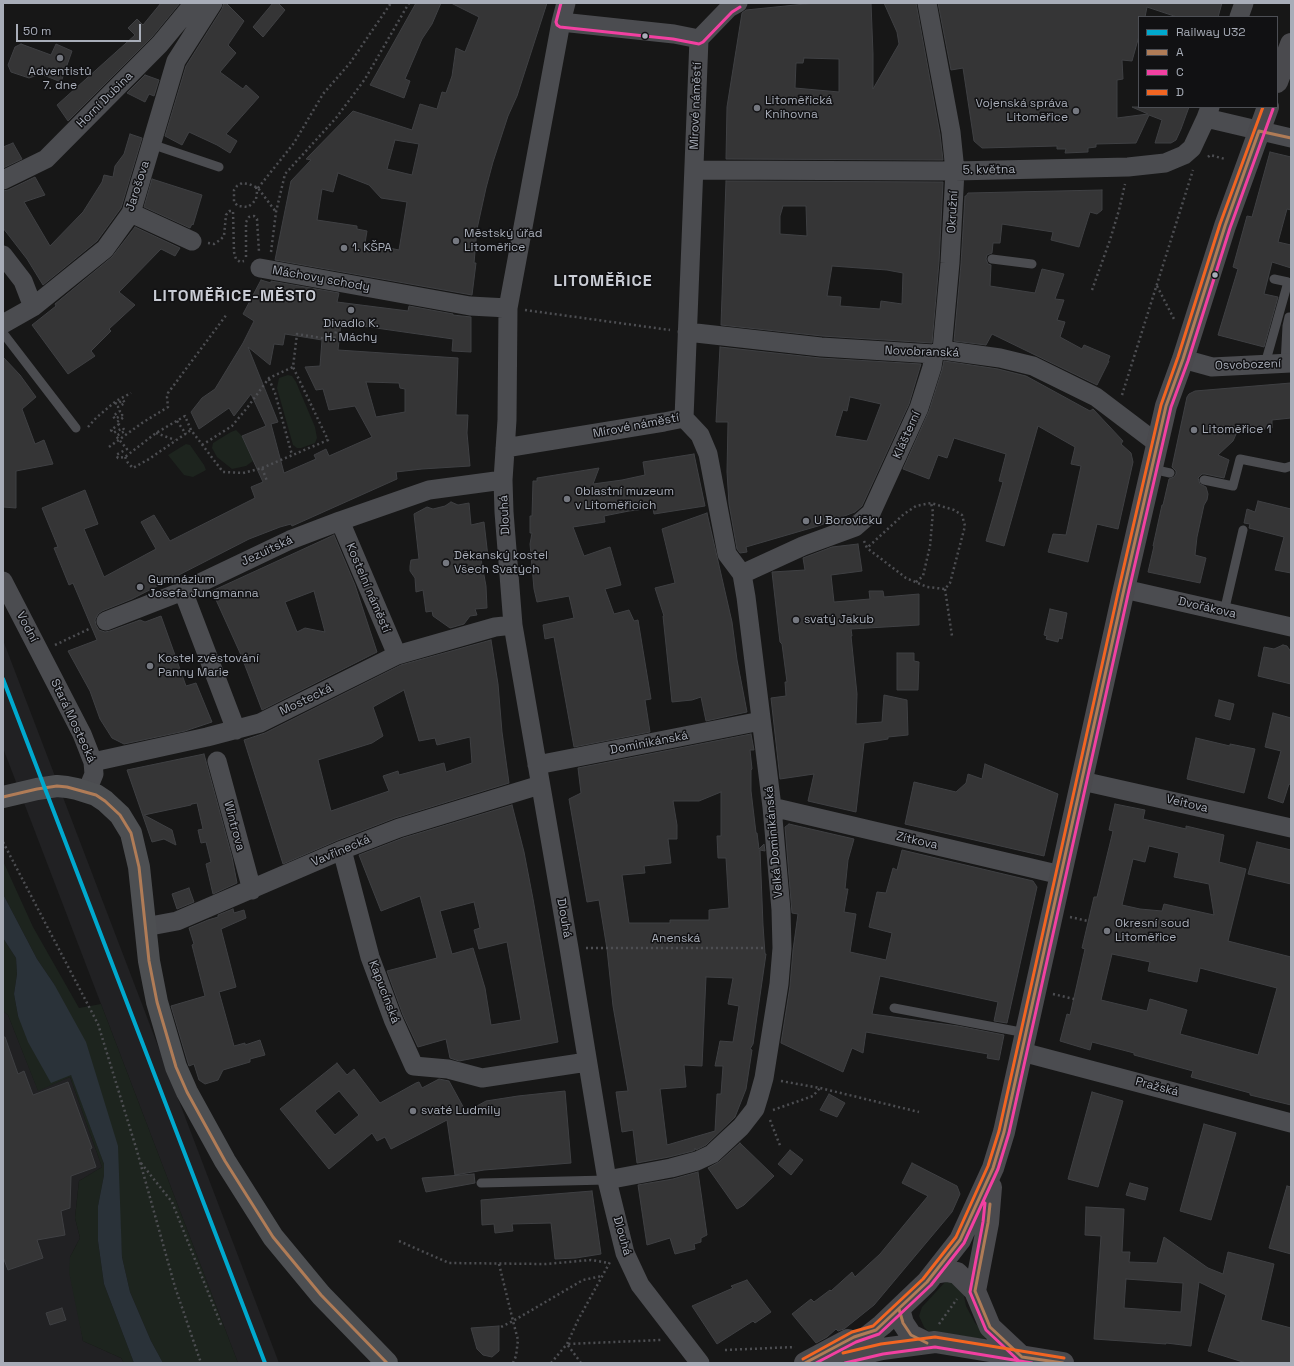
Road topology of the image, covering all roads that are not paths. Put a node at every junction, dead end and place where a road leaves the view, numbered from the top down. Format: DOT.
graph roads {
  1 [pos="194,3"];
  2 [pos="214,3"];
  3 [pos="566,3"];
  4 [pos="738,3"];
  5 [pos="927,3"];
  6 [pos="1244,3"];
  7 [pos="1239,16"];
  8 [pos="561,22"];
  9 [pos="699,39"];
  10 [pos="1291,44"];
  11 [pos="1278,79"];
  12 [pos="1268,108"];
  13 [pos="1208,112"];
  14 [pos="1259,130"];
  15 [pos="1291,138"];
  16 [pos="151,144"];
  17 [pos="219,167"];
  18 [pos="694,170"];
  19 [pos="955,171"];
  20 [pos="3,180"];
  21 [pos="131,213"];
  22 [pos="192,241"];
  23 [pos="3,255"];
  24 [pos="992,259"];
  25 [pos="1032,264"];
  26 [pos="264,269"];
  27 [pos="1289,278"];
  28 [pos="1274,279"];
  29 [pos="33,307"];
  30 [pos="508,308"];
  31 [pos="1291,317"];
  32 [pos="3,324"];
  33 [pos="687,332"];
  34 [pos="3,333"];
  35 [pos="938,352"];
  36 [pos="1183,359"];
  37 [pos="1288,363"];
  38 [pos="1265,364"];
  39 [pos="684,418"];
  40 [pos="76,428"];
  41 [pos="1158,444"];
  42 [pos="505,448"];
  43 [pos="1291,466"];
  44 [pos="503,480"];
  45 [pos="1204,480"];
  46 [pos="340,521"];
  47 [pos="1243,530"];
  48 [pos="742,574"];
  49 [pos="3,581"];
  50 [pos="1124,589"];
  51 [pos="182,591"];
  52 [pos="1220,611"];
  53 [pos="106,622"];
  54 [pos="513,625"];
  55 [pos="1291,627"];
  56 [pos="40,652"];
  57 [pos="397,655"];
  58 [pos="761,721"];
  59 [pos="236,730"];
  60 [pos="217,761"];
  61 [pos="93,762"];
  62 [pos="537,766"];
  63 [pos="1082,781"];
  64 [pos="540,785"];
  65 [pos="87,792"];
  66 [pos="3,797"];
  67 [pos="772,807"];
  68 [pos="1291,828"];
  69 [pos="342,850"];
  70 [pos="1061,875"];
  71 [pos="252,890"];
  72 [pos="145,927"];
  73 [pos="894,1008"];
  74 [pos="1024,1042"];
  75 [pos="587,1062"];
  76 [pos="1291,1123"];
  77 [pos="993,1168"];
  78 [pos="607,1180"];
  79 [pos="481,1183"];
  80 [pos="934,1273"];
  81 [pos="967,1294"];
  82 [pos="899,1309"];
  83 [pos="876,1330"];
  84 [pos="932,1335"];
  85 [pos="801,1355"];
  86 [pos="836,1361"];
  87 [pos="1021,1361"];
  88 [pos="387,1363"];
  89 [pos="700,1363"];
  90 [pos="1063,1363"];
  1 -- 20 [label="street, Horní Dubina"];
  2 -- 16 [label="street, Jarošova"];
  3 -- 8 [label="street"];
  4 -- 9 [label="street"];
  5 -- 19 [label="street, Okružní"];
  6 -- 7 [label="street"];
  8 -- 9 [label="street"];
  8 -- 30 [label="street"];
  9 -- 18 [label="street, Mírové náměstí"];
  10 -- 11 [label="main road"];
  12 -- 14 [label="main road"];
  13 -- 14 [label="street, 5. května"];
  13 -- 19 [label="street, 5. května"];
  14 -- 15 [label="street, 5. května"];
  14 -- 36 [label="main road"];
  16 -- 17 [label="lane"];
  16 -- 21 [label="street, Jarošova"];
  18 -- 19 [label="street, 5. května"];
  18 -- 33 [label="street, Mírové náměstí"];
  19 -- 35 [label="street, Okružní"];
  21 -- 22 [label="street"];
  21 -- 29 [label="street, Jarošova"];
  23 -- 29 [label="street"];
  24 -- 25 [label="lane"];
  26 -- 30 [label="street, Máchovy schody"];
  27 -- 28 [label="lane"];
  27 -- 38 [label="lane"];
  29 -- 32 [label="street, Jarošova"];
  30 -- 42 [label="street"];
  31 -- 37 [label="lane"];
  33 -- 35 [label="street, Novobranská"];
  33 -- 39 [label="street, Mírové náměstí"];
  34 -- 40 [label="lane"];
  35 -- 41 [label="street, Novobranská"];
  35 -- 48 [label="street, Klášterní"];
  36 -- 38 [label="street, Osvobození"];
  36 -- 41 [label="main road"];
  37 -- 38 [label="street, Osvobození"];
  39 -- 42 [label="street, Mírové náměstí"];
  39 -- 48 [label="street, Velká Dominikánská"];
  41 -- 50 [label="main road"];
  42 -- 44 [label="street, Dlouhá"];
  43 -- 45 [label="lane"];
  44 -- 46 [label="street, Jezuitská"];
  44 -- 54 [label="street, Dlouhá"];
  46 -- 51 [label="street, Jezuitská"];
  46 -- 57 [label="street, Kostelní náměstí"];
  47 -- 52 [label="lane"];
  48 -- 58 [label="street, Velká Dominikánská"];
  49 -- 56 [label="street, Vodní"];
  50 -- 52 [label="street, Dvořákova"];
  50 -- 63 [label="main road"];
  51 -- 53 [label="street, Jezuitská"];
  51 -- 59 [label="street"];
  52 -- 55 [label="street, Dvořákova"];
  54 -- 57 [label="street, Mostecká"];
  54 -- 62 [label="street, Dlouhá"];
  56 -- 61 [label="street, Stará Mostecká"];
  57 -- 59 [label="street, Mostecká"];
  58 -- 62 [label="street, Dominikánská"];
  58 -- 67 [label="street, Velká Dominikánská"];
  59 -- 61 [label="street, Mostecká"];
  60 -- 71 [label="street, Wintrova"];
  61 -- 65 [label="street, Stará Mostecká"];
  62 -- 64 [label="street, Dlouhá"];
  63 -- 68 [label="street, Veitova"];
  63 -- 70 [label="main road"];
  64 -- 69 [label="street, Vavřinecká"];
  64 -- 75 [label="street, Dlouhá"];
  65 -- 66 [label="main road"];
  65 -- 72 [label="main road"];
  67 -- 70 [label="street, Zítkova"];
  67 -- 78 [label="street, Velká Dominikánská"];
  69 -- 71 [label="street, Vavřinecká"];
  69 -- 75 [label="street, Kapucínská"];
  70 -- 74 [label="main road"];
  71 -- 72 [label="street, Vavřinecká"];
  72 -- 88 [label="main road"];
  73 -- 74 [label="lane"];
  74 -- 76 [label="street, Pražská"];
  74 -- 77 [label="main road"];
  75 -- 78 [label="street, Dlouhá"];
  77 -- 80 [label="main road"];
  77 -- 81 [label="main road"];
  78 -- 79 [label="lane"];
  78 -- 89 [label="street, Dlouhá"];
  80 -- 81 [label="main road"];
  80 -- 82 [label="main road"];
  81 -- 87 [label="main road"];
  82 -- 83 [label="main road"];
  82 -- 84 [label="main road"];
  83 -- 85 [label="main road"];
  83 -- 86 [label="main road"];
  84 -- 86 [label="main road"];
  84 -- 87 [label="main road"];
  87 -- 90 [label="main road"];
}
